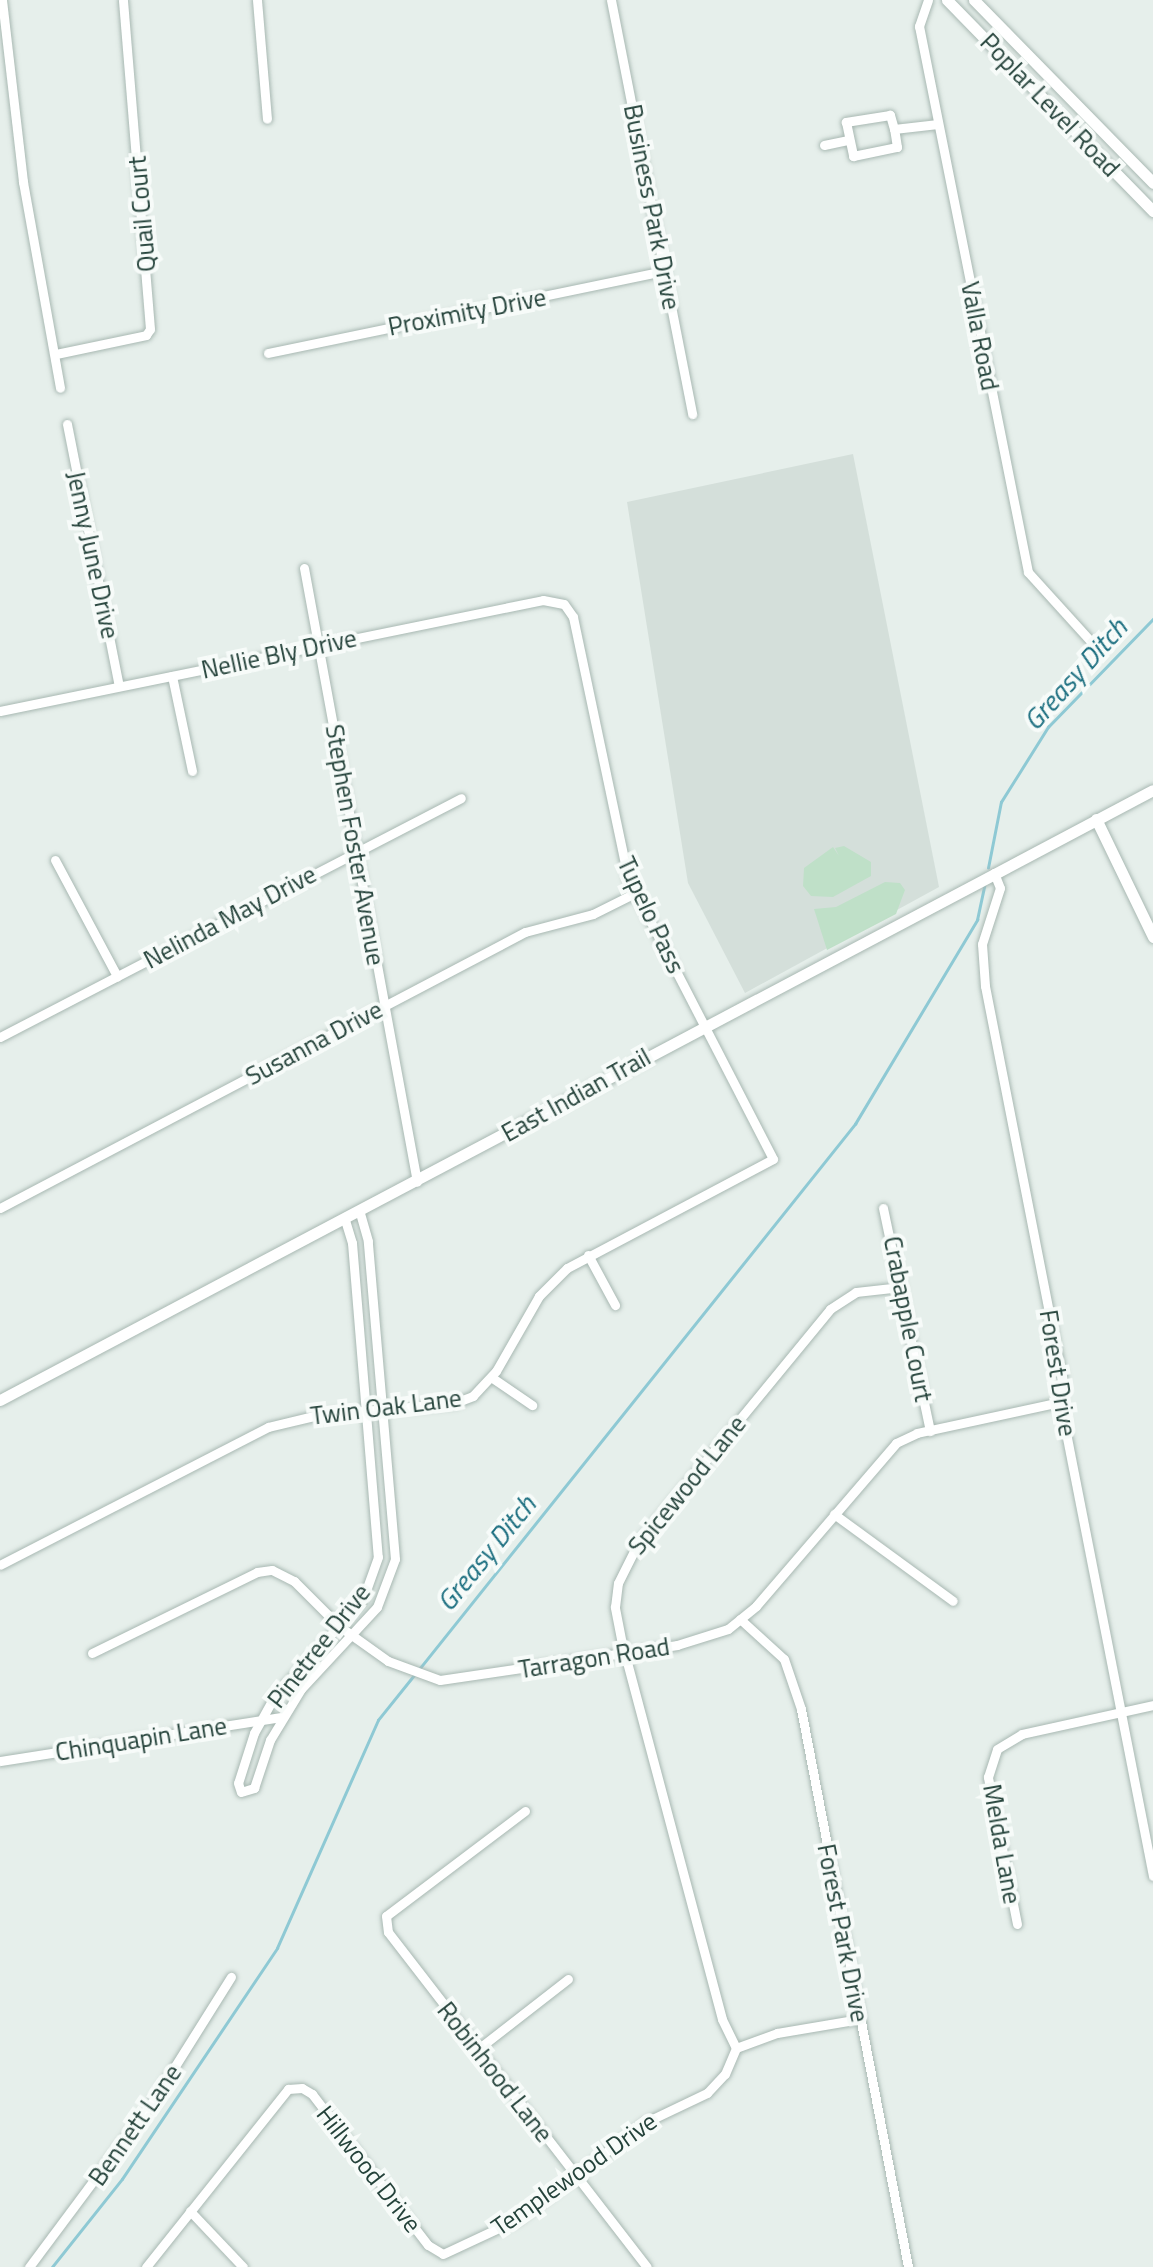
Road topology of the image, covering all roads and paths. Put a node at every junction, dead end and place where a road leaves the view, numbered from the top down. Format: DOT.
graph roads {
  1 [pos="2,0"];
  2 [pos="123,0"];
  3 [pos="257,0"];
  4 [pos="611,0"];
  5 [pos="928,0"];
  6 [pos="947,0"];
  7 [pos="974,0"];
  8 [pos="267,119"];
  9 [pos="938,124"];
  10 [pos="894,129"];
  11 [pos="848,140"];
  12 [pos="824,145"];
  13 [pos="1153,183"];
  14 [pos="1153,210"];
  15 [pos="666,271"];
  16 [pos="268,353"];
  17 [pos="56,354"];
  18 [pos="60,388"];
  19 [pos="692,414"];
  20 [pos="66,424"];
  21 [pos="304,568"];
  22 [pos="558,600"];
  23 [pos="318,646"];
  24 [pos="1096,648"];
  25 [pos="172,676"];
  26 [pos="119,686"];
  27 [pos="0,710"];
  28 [pos="192,770"];
  29 [pos="1153,790"];
  30 [pos="461,798"];
  31 [pos="1096,819"];
  32 [pos="356,851"];
  33 [pos="55,860"];
  34 [pos="994,872"];
  35 [pos="634,893"];
  36 [pos="1153,936"];
  37 [pos="117,976"];
  38 [pos="384,1007"];
  39 [pos="704,1026"];
  40 [pos="0,1037"];
  41 [pos="773,1159"];
  42 [pos="417,1182"];
  43 [pos="0,1208"];
  44 [pos="883,1208"];
  45 [pos="360,1213"];
  46 [pos="345,1220"];
  47 [pos="588,1255"];
  48 [pos="901,1287"];
  49 [pos="615,1305"];
  50 [pos="492,1377"];
  51 [pos="0,1400"];
  52 [pos="1060,1402"];
  53 [pos="532,1404"];
  54 [pos="384,1408"];
  55 [pos="368,1410"];
  56 [pos="930,1431"];
  57 [pos="834,1514"];
  58 [pos="0,1565"];
  59 [pos="953,1600"];
  60 [pos="740,1620"];
  61 [pos="339,1626"];
  62 [pos="355,1635"];
  63 [pos="92,1653"];
  64 [pos="626,1654"];
  65 [pos="1153,1705"];
  66 [pos="1121,1712"];
  67 [pos="263,1717"];
  68 [pos="282,1717"];
  69 [pos="0,1761"];
  70 [pos="525,1811"];
  71 [pos="1153,1876"];
  72 [pos="1017,1924"];
  73 [pos="231,1977"];
  74 [pos="568,1979"];
  75 [pos="860,2019"];
  76 [pos="736,2048"];
  77 [pos="478,2049"];
  78 [pos="576,2174"];
  79 [pos="190,2211"];
  80 [pos="438,2252"];
  81 [pos="30,2267"];
  82 [pos="146,2267"];
  83 [pos="243,2267"];
  84 [pos="647,2267"];
  85 [pos="908,2267"];
  1 -- 17 [label="street"];
  2 -- 17 [label="street, Quail Court"];
  3 -- 8 [label="street"];
  4 -- 15 [label="street, Business Park Drive"];
  5 -- 9 [label="street, Valla Road"];
  6 -- 14 [label="main road, Poplar Level Road"];
  7 -- 13 [label="main road, Poplar Level Road"];
  9 -- 10 [label="street"];
  9 -- 24 [label="street, Valla Road"];
  10 -- 11 [label="street"];
  10 -- 11 [label="street"];
  11 -- 12 [label="street"];
  15 -- 16 [label="street, Proximity Drive"];
  15 -- 19 [label="street, Business Park Drive"];
  17 -- 18 [label="street"];
  20 -- 26 [label="street, Jenny June Drive"];
  21 -- 23 [label="street, Stephen Foster Avenue"];
  22 -- 23 [label="street, Nellie Bly Drive"];
  22 -- 35 [label="street, Tupelo Pass"];
  23 -- 25 [label="street, Nellie Bly Drive"];
  23 -- 32 [label="street, Stephen Foster Avenue"];
  25 -- 26 [label="street, Nellie Bly Drive"];
  25 -- 28 [label="street"];
  26 -- 27 [label="street, Nellie Bly Drive"];
  29 -- 31 [label="main road, East Indian Trail"];
  30 -- 32 [label="street, Nelinda May Drive"];
  31 -- 34 [label="main road, East Indian Trail"];
  31 -- 36 [label="main road"];
  32 -- 37 [label="street, Nelinda May Drive"];
  32 -- 38 [label="street, Stephen Foster Avenue"];
  33 -- 37 [label="street"];
  34 -- 39 [label="main road, East Indian Trail"];
  34 -- 52 [label="street, Forest Drive"];
  35 -- 38 [label="street, Susanna Drive"];
  35 -- 39 [label="street, Tupelo Pass"];
  37 -- 40 [label="street, Nelinda May Drive"];
  38 -- 42 [label="street, Stephen Foster Avenue"];
  38 -- 43 [label="street, Susanna Drive"];
  39 -- 41 [label="street, Tupelo Pass"];
  39 -- 42 [label="main road, East Indian Trail"];
  41 -- 47 [label="street, Twin Oak Lane"];
  42 -- 45 [label="main road, East Indian Trail"];
  44 -- 48 [label="street, Crabapple Court"];
  45 -- 46 [label="main road, East Indian Trail"];
  45 -- 54 [label="street, Pinetree Drive"];
  46 -- 51 [label="main road, East Indian Trail"];
  46 -- 55 [label="street, Pinetree Drive"];
  47 -- 49 [label="street"];
  47 -- 50 [label="street, Twin Oak Lane"];
  48 -- 56 [label="street, Crabapple Court"];
  48 -- 64 [label="street, Spicewood Lane"];
  50 -- 53 [label="street"];
  50 -- 54 [label="street, Twin Oak Lane"];
  52 -- 56 [label="street, Tarragon Road"];
  52 -- 66 [label="street, Forest Drive"];
  54 -- 55 [label="street, Twin Oak Lane"];
  54 -- 62 [label="street, Pinetree Drive"];
  55 -- 58 [label="street, Twin Oak Lane"];
  55 -- 61 [label="street, Pinetree Drive"];
  56 -- 57 [label="street, Tarragon Road"];
  57 -- 59 [label="street"];
  57 -- 60 [label="street, Tarragon Road"];
  60 -- 64 [label="street, Tarragon Road"];
  60 -- 75 [label="street, Forest Park Drive"];
  61 -- 62 [label="street, Tarragon Road"];
  61 -- 63 [label="street, Tarragon Road"];
  61 -- 67 [label="street, Pinetree Drive"];
  62 -- 64 [label="street, Tarragon Road"];
  62 -- 68 [label="street, Pinetree Drive"];
  64 -- 76 [label="street, Spicewood Lane"];
  65 -- 66 [label="street, Melda Lane"];
  66 -- 71 [label="street, Forest Drive"];
  66 -- 72 [label="street, Melda Lane"];
  67 -- 68 [label="street, Chinquapin Lane"];
  67 -- 68 [label="street, Pinetree Drive"];
  67 -- 69 [label="street, Chinquapin Lane"];
  70 -- 77 [label="street, Robinhood Lane"];
  73 -- 81 [label="street, Bennett Lane"];
  74 -- 77 [label="street"];
  75 -- 76 [label="street"];
  75 -- 85 [label="street, Forest Park Drive"];
  76 -- 78 [label="street, Templewood Drive"];
  77 -- 78 [label="street, Robinhood Lane"];
  78 -- 80 [label="street, Templewood Drive"];
  78 -- 84 [label="street, Robinhood Lane"];
  79 -- 80 [label="street, Hillwood Drive"];
  79 -- 82 [label="street"];
  79 -- 83 [label="street"];
}
